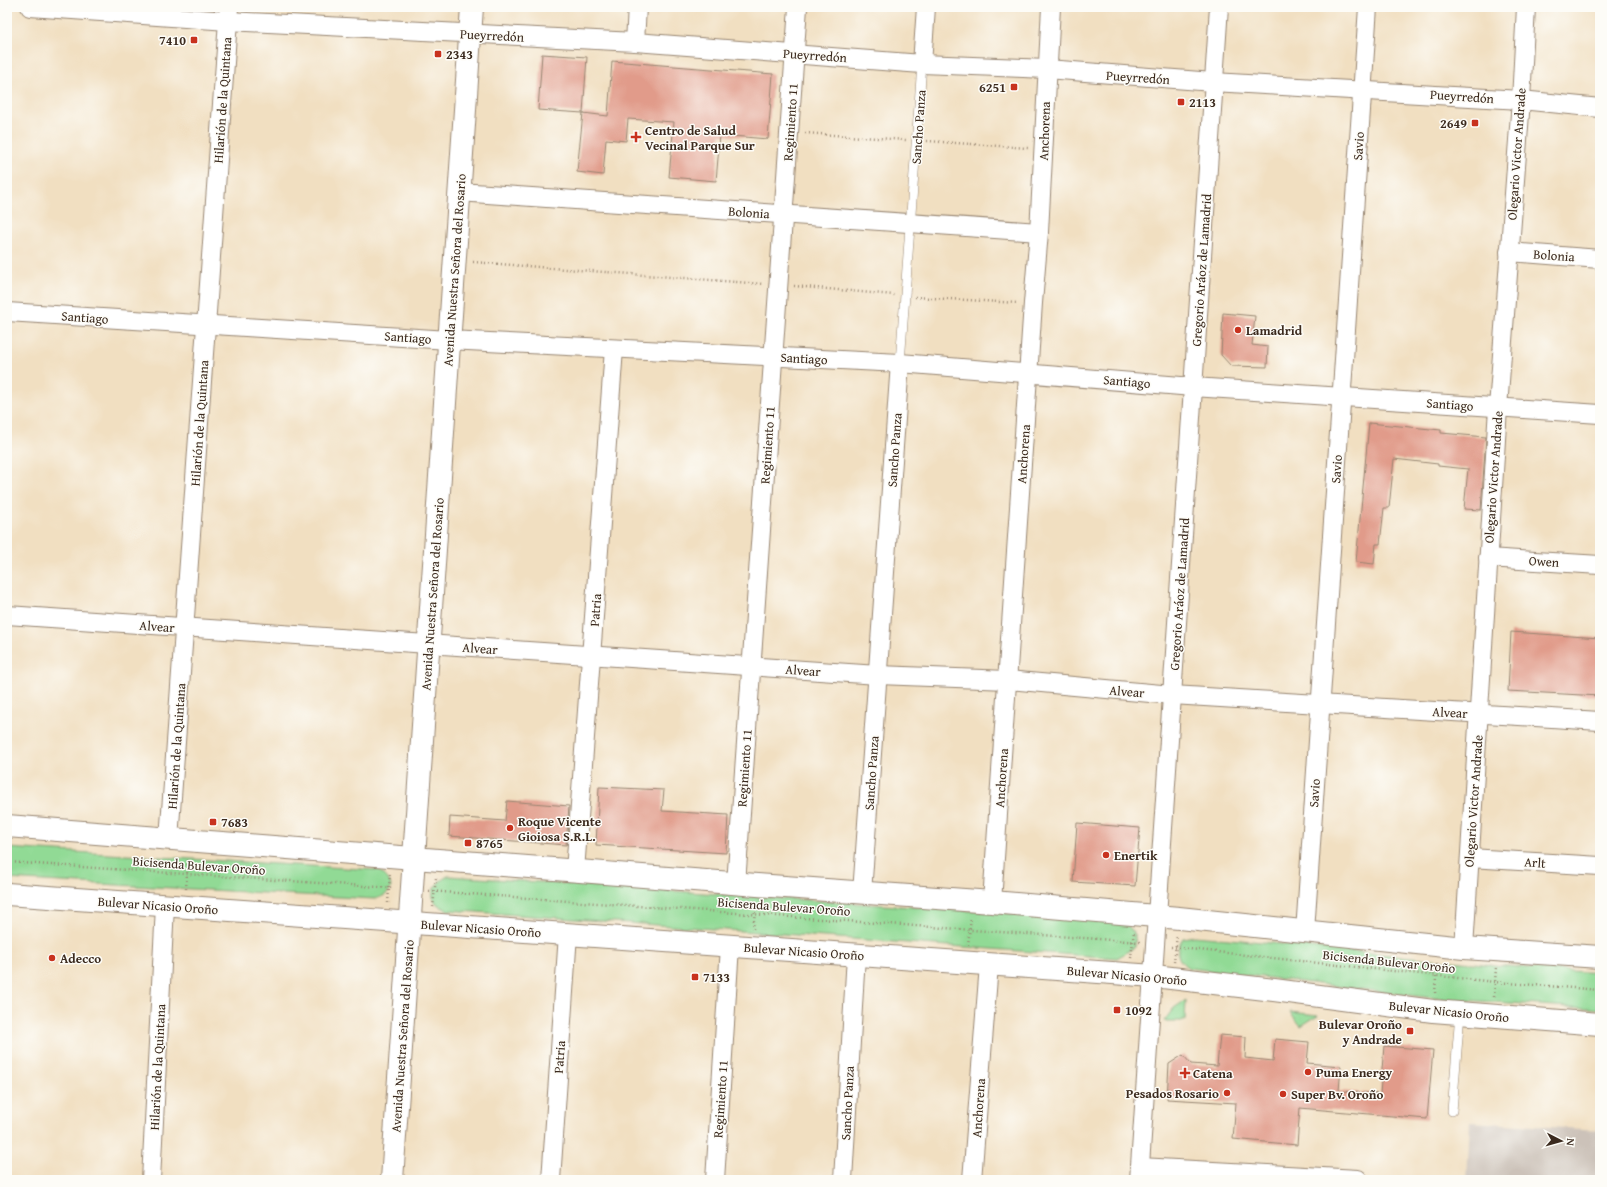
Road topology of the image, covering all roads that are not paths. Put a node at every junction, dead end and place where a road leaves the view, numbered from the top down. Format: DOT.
graph roads {
  1 [pos="30,7"];
  2 [pos="472,7"];
  3 [pos="637,7"];
  4 [pos="798,7"];
  5 [pos="926,7"];
  6 [pos="1051,7"];
  7 [pos="1219,7"];
  8 [pos="1368,7"];
  9 [pos="1526,7"];
  10 [pos="229,14"];
  11 [pos="470,34"];
  12 [pos="634,42"];
  13 [pos="794,54"];
  14 [pos="922,64"];
  15 [pos="1047,69"];
  16 [pos="1213,82"];
  17 [pos="1362,90"];
  18 [pos="1521,100"];
  19 [pos="1600,108"];
  20 [pos="459,192"];
  21 [pos="783,214"];
  22 [pos="911,223"];
  23 [pos="1039,232"];
  24 [pos="1509,252"];
  25 [pos="1600,259"];
  26 [pos="7,312"];
  27 [pos="206,324"];
  28 [pos="449,340"];
  29 [pos="614,349"];
  30 [pos="773,356"];
  31 [pos="900,363"];
  32 [pos="1029,373"];
  33 [pos="1193,387"];
  34 [pos="1341,396"];
  35 [pos="1498,408"];
  36 [pos="1600,414"];
  37 [pos="1488,558"];
  38 [pos="1600,565"];
  39 [pos="7,615"];
  40 [pos="184,627"];
  41 [pos="429,644"];
  42 [pos="591,655"];
  43 [pos="751,666"];
  44 [pos="878,675"];
  45 [pos="1008,680"];
  46 [pos="1172,695"];
  47 [pos="1320,705"];
  48 [pos="1479,713"];
  49 [pos="1600,721"];
  50 [pos="7,826"];
  51 [pos="179,840"];
  52 [pos="414,857"];
  53 [pos="1470,858"];
  54 [pos="1600,866"];
  55 [pos="575,871"];
  56 [pos="736,884"];
  57 [pos="862,893"];
  58 [pos="7,894"];
  59 [pos="982,901"];
  60 [pos="175,906"];
  61 [pos="1157,917"];
  62 [pos="410,924"];
  63 [pos="1305,932"];
  64 [pos="568,934"];
  65 [pos="730,946"];
  66 [pos="1464,948"];
  67 [pos="856,955"];
  68 [pos="1600,957"];
  69 [pos="989,965"];
  70 [pos="1163,977"];
  71 [pos="1460,1013"];
  72 [pos="1600,1024"];
  73 [pos="1452,1111"];
  74 [pos="1140,1174"];
  75 [pos="151,1180"];
  76 [pos="392,1180"];
  77 [pos="551,1180"];
  78 [pos="715,1180"];
  79 [pos="843,1180"];
  80 [pos="972,1180"];
  81 [pos="1358,1180"];
  1 -- 10 [label="street, Pueyrredón"];
  2 -- 11 [label="main road, Avenida Nuestra Señora del Rosario"];
  3 -- 12 [label="street"];
  4 -- 13 [label="street, Regimiento 11"];
  5 -- 14 [label="street, Sancho Panza"];
  6 -- 15 [label="street, Anchorena"];
  7 -- 16 [label="street, Gregorio Aráoz de Lamadrid"];
  8 -- 17 [label="street, Savio"];
  9 -- 18 [label="street, Olegario Victor Andrade"];
  10 -- 11 [label="street, Pueyrredón"];
  10 -- 27 [label="street, Hilarión de la Quintana"];
  11 -- 12 [label="street, Pueyrredón"];
  11 -- 20 [label="main road, Avenida Nuestra Señora del Rosario"];
  12 -- 13 [label="street, Pueyrredón"];
  13 -- 14 [label="street, Pueyrredón"];
  13 -- 21 [label="street, Regimiento 11"];
  14 -- 15 [label="street, Pueyrredón"];
  14 -- 22 [label="lane, Sancho Panza"];
  15 -- 16 [label="street, Pueyrredón"];
  15 -- 23 [label="street, Anchorena"];
  16 -- 17 [label="street, Pueyrredón"];
  16 -- 33 [label="street, Gregorio Aráoz de Lamadrid"];
  17 -- 18 [label="street, Pueyrredón"];
  17 -- 34 [label="street, Savio"];
  18 -- 19 [label="street, Pueyrredón"];
  18 -- 24 [label="street, Olegario Victor Andrade"];
  20 -- 21 [label="street, Bolonia"];
  20 -- 28 [label="main road, Avenida Nuestra Señora del Rosario"];
  21 -- 22 [label="street, Bolonia"];
  21 -- 30 [label="street, Regimiento 11"];
  22 -- 23 [label="street, Bolonia"];
  22 -- 31 [label="lane, Sancho Panza"];
  23 -- 32 [label="street, Anchorena"];
  24 -- 25 [label="street, Bolonia"];
  24 -- 35 [label="street, Olegario Victor Andrade"];
  26 -- 27 [label="street, Santiago"];
  27 -- 28 [label="street, Santiago"];
  27 -- 40 [label="street, Hilarión de la Quintana"];
  28 -- 29 [label="street, Santiago"];
  28 -- 41 [label="main road, Avenida Nuestra Señora del Rosario"];
  29 -- 30 [label="street, Santiago"];
  29 -- 42 [label="street, Patria"];
  30 -- 31 [label="street, Santiago"];
  30 -- 43 [label="street, Regimiento 11"];
  31 -- 32 [label="street, Santiago"];
  31 -- 44 [label="street, Sancho Panza"];
  32 -- 33 [label="street, Santiago"];
  32 -- 45 [label="street, Anchorena"];
  33 -- 34 [label="street, Santiago"];
  33 -- 46 [label="street, Gregorio Aráoz de Lamadrid"];
  34 -- 35 [label="street, Santiago"];
  34 -- 47 [label="street, Savio"];
  35 -- 36 [label="street, Santiago"];
  35 -- 37 [label="street, Olegario Victor Andrade"];
  37 -- 38 [label="street, Owen"];
  37 -- 48 [label="street, Olegario Victor Andrade"];
  39 -- 40 [label="street, Alvear"];
  40 -- 41 [label="street, Alvear"];
  40 -- 51 [label="street, Hilarión de la Quintana"];
  41 -- 42 [label="street, Alvear"];
  41 -- 52 [label="main road, Avenida Nuestra Señora del Rosario"];
  42 -- 43 [label="street, Alvear"];
  42 -- 55 [label="street, Patria"];
  43 -- 44 [label="street, Alvear"];
  43 -- 56 [label="street, Regimiento 11"];
  44 -- 45 [label="street, Alvear"];
  44 -- 57 [label="street, Sancho Panza"];
  45 -- 46 [label="street, Alvear"];
  45 -- 59 [label="street, Anchorena"];
  46 -- 47 [label="street, Alvear"];
  46 -- 61 [label="street, Gregorio Aráoz de Lamadrid"];
  47 -- 48 [label="street, Alvear"];
  47 -- 63 [label="street, Savio"];
  48 -- 49 [label="street, Alvear"];
  48 -- 53 [label="street, Olegario Victor Andrade"];
  50 -- 51 [label="main road"];
  51 -- 52 [label="main road"];
  52 -- 55 [label="main road"];
  52 -- 62 [label="main road, Avenida Nuestra Señora del Rosario"];
  53 -- 54 [label="street, Arlt"];
  53 -- 66 [label="street, Olegario Victor Andrade"];
  55 -- 56 [label="main road"];
  56 -- 57 [label="main road"];
  57 -- 59 [label="main road"];
  58 -- 60 [label="main road, Bulevar Nicasio Oroño"];
  59 -- 61 [label="main road"];
  60 -- 62 [label="main road, Bulevar Nicasio Oroño"];
  60 -- 75 [label="street, Hilarión de la Quintana"];
  61 -- 63 [label="main road"];
  61 -- 70 [label="street, Gregorio Aráoz de Lamadrid"];
  62 -- 64 [label="main road, Bulevar Nicasio Oroño"];
  62 -- 76 [label="main road, Avenida Nuestra Señora del Rosario"];
  63 -- 66 [label="main road"];
  64 -- 65 [label="main road, Bulevar Nicasio Oroño"];
  64 -- 77 [label="street, Patria"];
  65 -- 67 [label="main road, Bulevar Nicasio Oroño"];
  65 -- 78 [label="street, Regimiento 11"];
  66 -- 68 [label="main road"];
  67 -- 69 [label="main road, Bulevar Nicasio Oroño"];
  67 -- 79 [label="street, Sancho Panza"];
  69 -- 70 [label="main road, Bulevar Nicasio Oroño"];
  69 -- 80 [label="street, Anchorena"];
  70 -- 71 [label="main road, Bulevar Nicasio Oroño"];
  70 -- 74 [label="street, Gregorio Aráoz de Lamadrid"];
  71 -- 72 [label="main road, Bulevar Nicasio Oroño"];
  71 -- 73 [label="lane"];
  74 -- 81 [label="street"];
}
